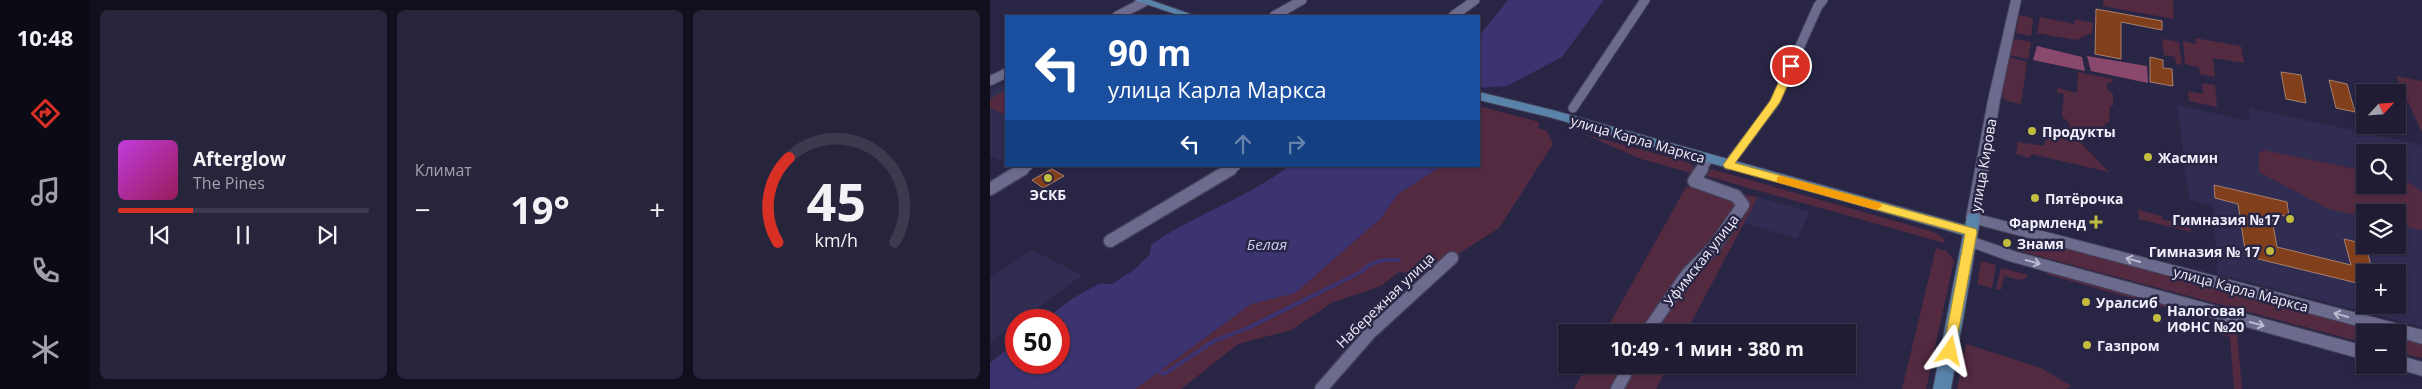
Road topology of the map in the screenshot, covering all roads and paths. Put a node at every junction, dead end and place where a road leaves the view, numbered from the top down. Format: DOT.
graph roads {
  1 [pos="1302,0"];
  2 [pos="1475,0"];
  3 [pos="1645,0"];
  4 [pos="1822,0"];
  5 [pos="2016,0"];
  6 [pos="1142,1"];
  7 [pos="1119,15"];
  8 [pos="1188,15"];
  9 [pos="1280,15"];
  10 [pos="1454,15"];
  11 [pos="1005,74"];
  12 [pos="990,81"];
  13 [pos="1480,96"];
  14 [pos="1573,108"];
  15 [pos="1708,160"];
  16 [pos="1728,165"];
  17 [pos="1026,167"];
  18 [pos="1234,167"];
  19 [pos="990,189"];
  20 [pos="1972,231"];
  21 [pos="1110,241"];
  22 [pos="1452,258"];
  23 [pos="1653,324"];
  24 [pos="2422,337"];
  25 [pos="2356,351"];
  26 [pos="2406,364"];
  27 [pos="2422,369"];
  28 [pos="1625,374"];
  29 [pos="1321,389"];
  30 [pos="1617,389"];
  31 [pos="1942,389"];
  1 -- 9 [label="street"];
  2 -- 10 [label="street"];
  3 -- 14 [label="street"];
  4 -- 16 [label="street"];
  5 -- 20 [label="street, улица Кирова"];
  6 -- 7 [label="street"];
  6 -- 8 [label="main road"];
  11 -- 12 [label="street"];
  13 -- 15 [label="main road, улица Карла Маркса"];
  15 -- 16 [label="main road, улица Карла Маркса"];
  15 -- 23 [label="street, Уфимская улица"];
  16 -- 20 [label="main road, улица Карла Маркса"];
  17 -- 19 [label="street"];
  18 -- 21 [label="street"];
  24 -- 20 [label="street, улица Карла Маркса, one-way"];
  20 -- 25 [label="street, улица Карла Маркса, one-way"];
  20 -- 31 [label="main road, улица Кирова"];
  22 -- 29 [label="street, Набережная улица"];
  26 -- 27 [label="street"];
  28 -- 30 [label="street"];
}
